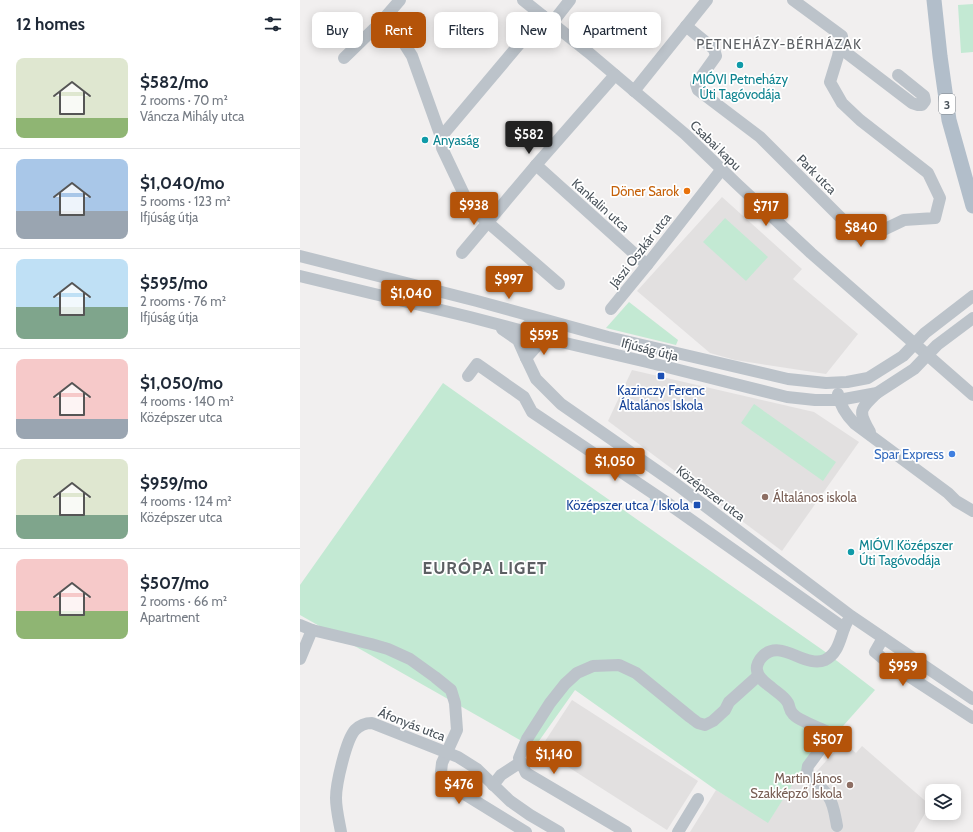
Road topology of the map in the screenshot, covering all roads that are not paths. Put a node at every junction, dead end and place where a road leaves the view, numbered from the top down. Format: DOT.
graph roads {
  1 [pos="400,0"];
  2 [pos="523,0"];
  3 [pos="570,0"];
  4 [pos="707,0"];
  5 [pos="793,0"];
  6 [pos="934,0"];
  7 [pos="390,12"];
  8 [pos="537,12"];
  9 [pos="561,12"];
  10 [pos="686,26"];
  11 [pos="561,30"];
  12 [pos="371,32"];
  13 [pos="407,48"];
  14 [pos="515,48"];
  15 [pos="840,48"];
  16 [pos="344,58"];
  17 [pos="616,75"];
  18 [pos="898,75"];
  19 [pos="634,91"];
  20 [pos="441,137"];
  21 [pos="536,166"];
  22 [pos="722,169"];
  23 [pos="973,206"];
  24 [pos="488,222"];
  25 [pos="462,253"];
  26 [pos="300,256"];
  27 [pos="647,265"];
  28 [pos="300,276"];
  29 [pos="559,284"];
  30 [pos="973,296"];
  31 [pos="477,301"];
  32 [pos="610,309"];
  33 [pos="530,318"];
  34 [pos="973,318"];
  35 [pos="492,323"];
  36 [pos="557,323"];
  37 [pos="527,332"];
  38 [pos="544,338"];
  39 [pos="915,344"];
  40 [pos="928,355"];
  41 [pos="526,358"];
  42 [pos="468,376"];
  43 [pos="837,383"];
  44 [pos="877,394"];
  45 [pos="973,396"];
  46 [pos="839,400"];
  47 [pos="604,434"];
  48 [pos="873,436"];
  49 [pos="590,451"];
  50 [pos="676,484"];
  51 [pos="663,500"];
  52 [pos="973,511"];
  53 [pos="851,616"];
  54 [pos="300,625"];
  55 [pos="844,628"];
  56 [pos="312,630"];
  57 [pos="883,638"];
  58 [pos="300,659"];
  59 [pos="758,676"];
  60 [pos="973,698"];
  61 [pos="973,718"];
  62 [pos="447,752"];
  63 [pos="521,762"];
  64 [pos="493,785"];
  65 [pos="698,799"];
  66 [pos="838,826"];
  67 [pos="341,832"];
  68 [pos="526,832"];
  69 [pos="559,832"];
  70 [pos="626,832"];
  71 [pos="678,832"];
  1 -- 7 [label="street"];
  2 -- 8 [label="street, Csabai kapu"];
  3 -- 9 [label="street"];
  4 -- 10 [label="street"];
  5 -- 15 [label="street"];
  6 -- 23 [label="main road, 3"];
  10 -- 15 [label="street, Park utca"];
  10 -- 19 [label="street"];
  11 -- 17 [label="street, Csabai kapu"];
  12 -- 16 [label="street"];
  13 -- 20 [label="street"];
  14 -- 20 [label="street"];
  15 -- 18 [label="street"];
  17 -- 19 [label="street, Csabai kapu"];
  17 -- 21 [label="street"];
  19 -- 22 [label="street, Csabai kapu"];
  20 -- 24 [label="street"];
  21 -- 24 [label="street"];
  21 -- 27 [label="street, Kankalin utca"];
  22 -- 27 [label="street, Jászi Oszkár utca"];
  22 -- 39 [label="street, Csabai kapu"];
  24 -- 25 [label="street"];
  24 -- 29 [label="street"];
  26 -- 31 [label="street, Ifjúság útja"];
  27 -- 32 [label="street, Jászi Oszkár utca"];
  28 -- 35 [label="street, Ifjúság útja"];
  30 -- 39 [label="street, Ifjúság útja"];
  31 -- 33 [label="street, Ifjúság útja"];
  31 -- 36 [label="street, Ifjúság útja"];
  33 -- 36 [label="street, Ifjúság útja"];
  33 -- 37 [label="street, Középszer utca"];
  34 -- 40 [label="street, Ifjúság útja"];
  35 -- 37 [label="street, Ifjúság útja"];
  35 -- 41 [label="street"];
  36 -- 43 [label="street, Ifjúság útja"];
  37 -- 38 [label="street, Ifjúság útja"];
  37 -- 41 [label="street, Középszer utca"];
  38 -- 41 [label="street"];
  38 -- 46 [label="street, Ifjúság útja"];
  39 -- 40 [label="street, Csabai kapu"];
  39 -- 43 [label="street, Ifjúság útja"];
  40 -- 44 [label="street, Ifjúság útja"];
  40 -- 45 [label="street, Csabai kapu"];
  41 -- 47 [label="street, Középszer utca"];
  42 -- 49 [label="street"];
  43 -- 46 [label="street"];
  44 -- 46 [label="street, Ifjúság útja"];
  44 -- 48 [label="street"];
  46 -- 48 [label="street"];
  47 -- 49 [label="street"];
  47 -- 50 [label="street, Középszer utca"];
  48 -- 52 [label="street"];
  49 -- 51 [label="street"];
  50 -- 51 [label="street"];
  50 -- 53 [label="street, Középszer utca"];
  51 -- 55 [label="street"];
  53 -- 55 [label="street"];
  53 -- 57 [label="street, Középszer utca"];
  54 -- 56 [label="street"];
  55 -- 59 [label="street"];
  56 -- 58 [label="street"];
  56 -- 62 [label="street"];
  57 -- 60 [label="street, Középszer utca"];
  57 -- 61 [label="street"];
  59 -- 63 [label="street"];
  59 -- 66 [label="street"];
  62 -- 64 [label="street, Áfonyás utca"];
  62 -- 67 [label="street, Áfonyás utca"];
  62 -- 68 [label="street, Áfonyás utca"];
  63 -- 64 [label="street"];
  63 -- 70 [label="street"];
  64 -- 69 [label="street, Áfonyás utca"];
  65 -- 71 [label="street"];
}
